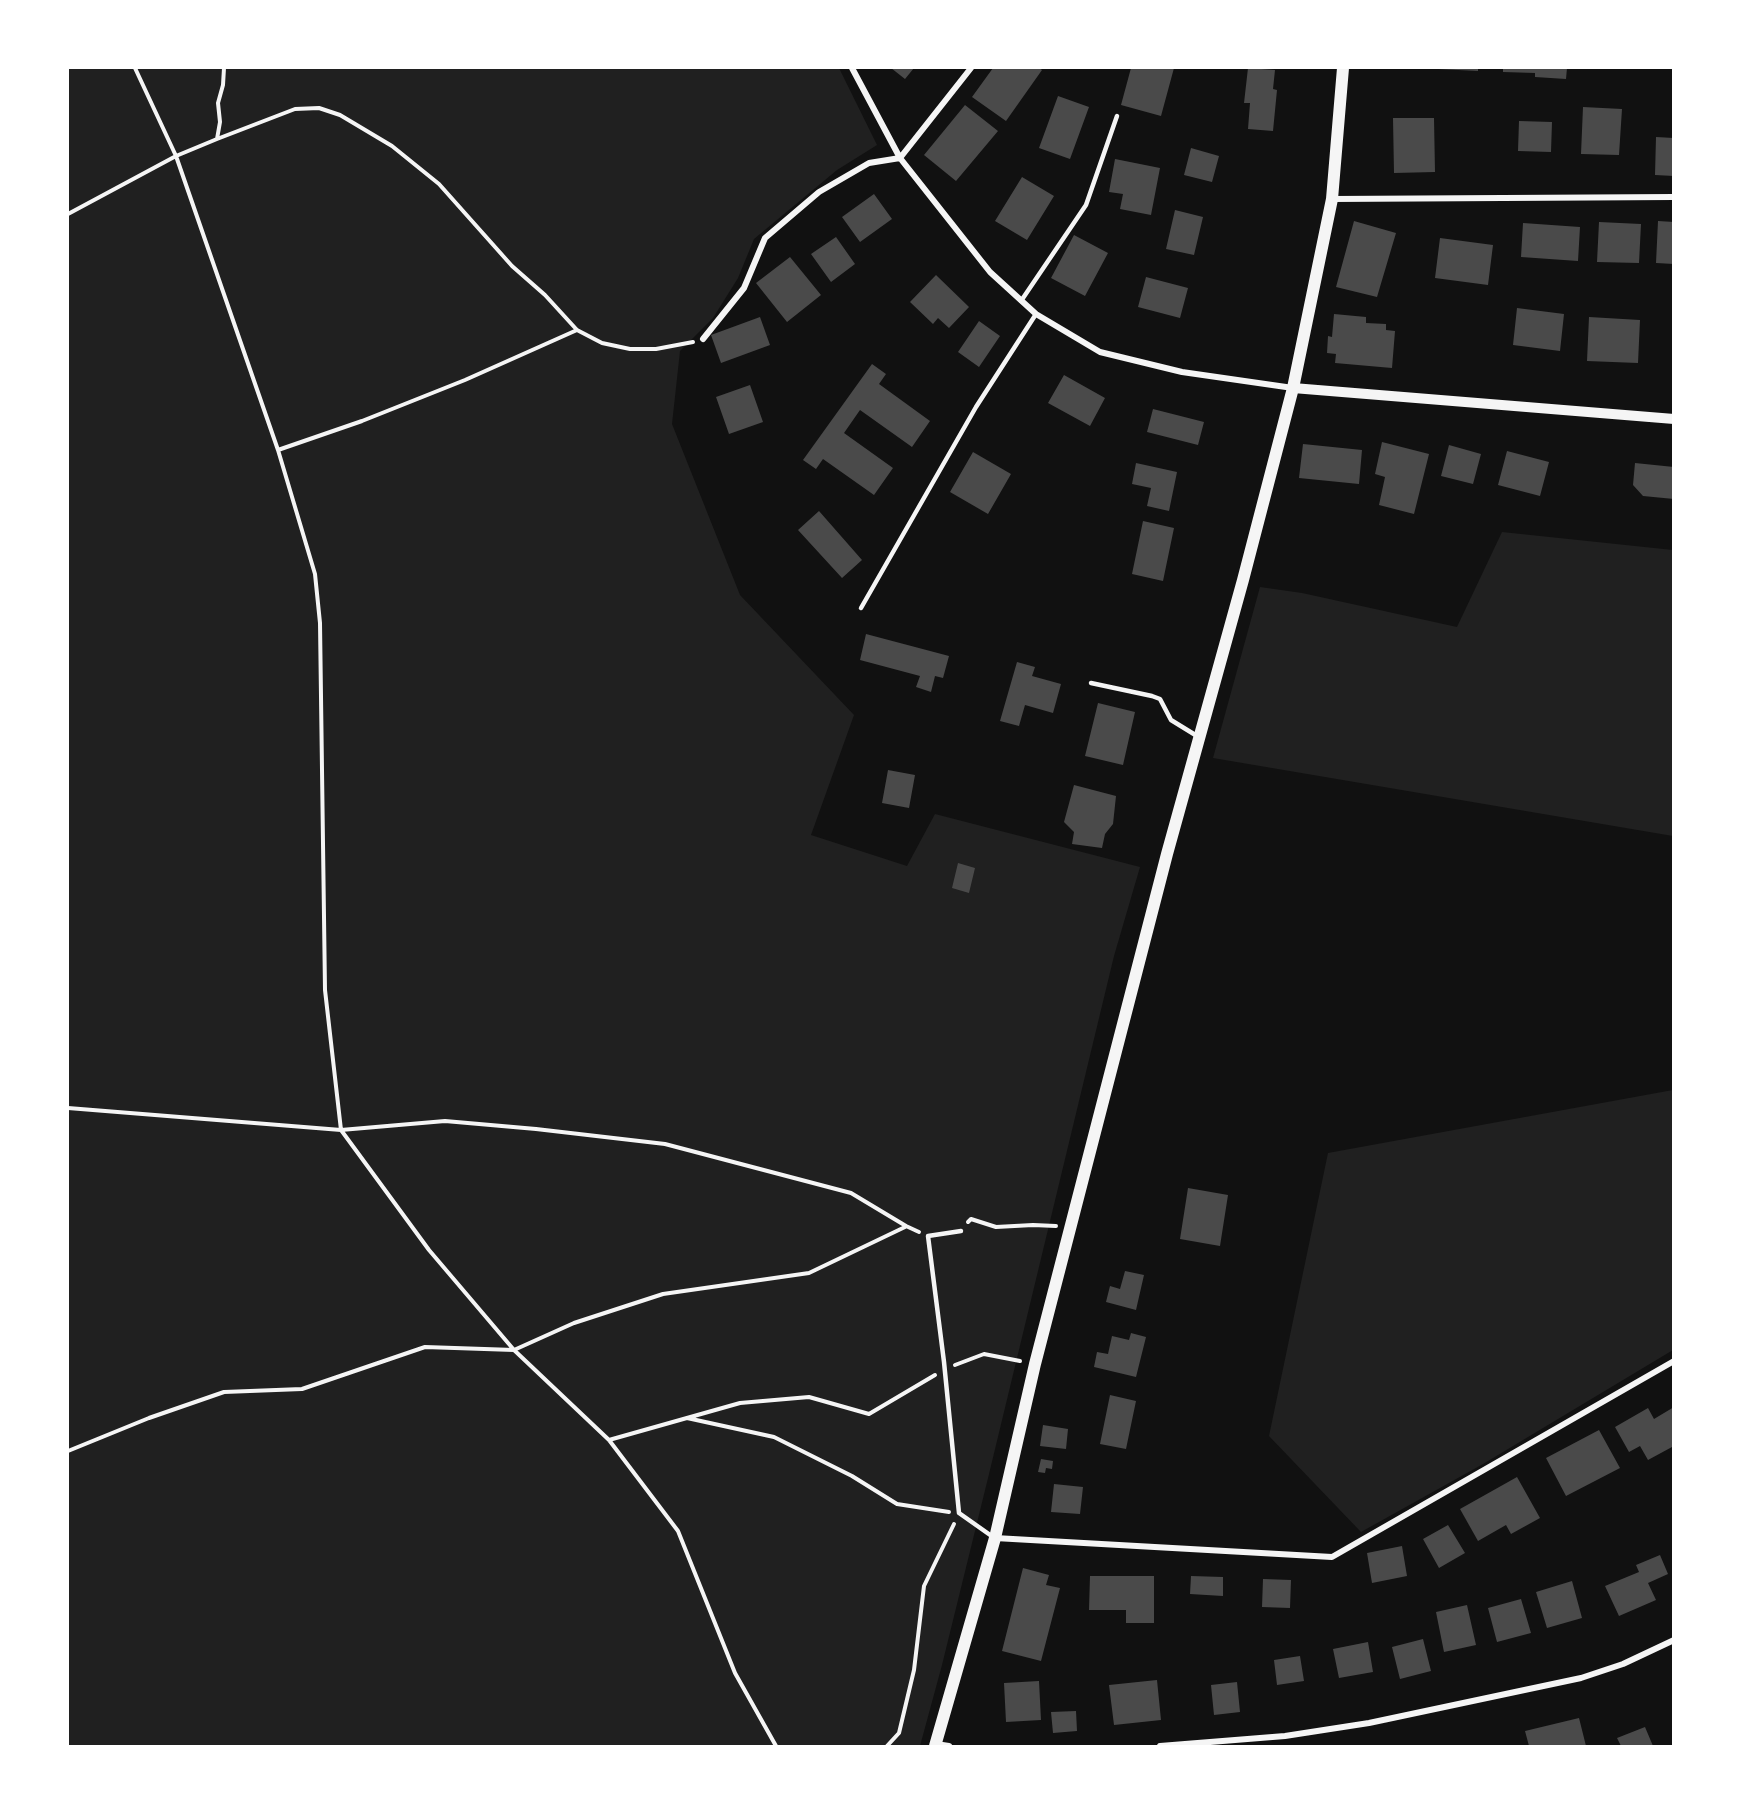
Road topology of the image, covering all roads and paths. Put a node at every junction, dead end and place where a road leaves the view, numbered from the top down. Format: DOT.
graph roads {
  1 [pos="135,68"];
  2 [pos="224,68"];
  3 [pos="852,68"];
  4 [pos="971,68"];
  5 [pos="1343,68"];
  6 [pos="1117,116"];
  7 [pos="217,139"];
  8 [pos="176,156"];
  9 [pos="900,158"];
  10 [pos="1674,197"];
  11 [pos="1332,199"];
  12 [pos="68,214"];
  13 [pos="1021,301"];
  14 [pos="1036,314"];
  15 [pos="577,330"];
  16 [pos="702,339"];
  17 [pos="1293,388"];
  18 [pos="1674,419"];
  19 [pos="278,450"];
  20 [pos="861,608"];
  21 [pos="1091,683"];
  22 [pos="1200,737"];
  23 [pos="68,1108"];
  24 [pos="341,1130"];
  25 [pos="1072,1227"];
  26 [pos="961,1231"];
  27 [pos="514,1350"];
  28 [pos="1674,1361"];
  29 [pos="1035,1364"];
  30 [pos="945,1369"];
  31 [pos="687,1418"];
  32 [pos="609,1440"];
  33 [pos="68,1451"];
  34 [pos="959,1513"];
  35 [pos="995,1538"];
  36 [pos="1674,1640"];
  37 [pos="936,1745"];
  38 [pos="776,1746"];
  39 [pos="887,1746"];
  40 [pos="950,1746"];
  41 [pos="1160,1746"];
  1 -- 8 [label="path"];
  2 -- 7 [label="path"];
  3 -- 9 [label="street"];
  4 -- 9 [label="street"];
  5 -- 11 [label="main road"];
  6 -- 13 [label="lane"];
  7 -- 8 [label="path"];
  7 -- 15 [label="path"];
  8 -- 12 [label="path"];
  8 -- 19 [label="path"];
  9 -- 13 [label="street"];
  9 -- 16 [label="street"];
  10 -- 11 [label="street"];
  11 -- 17 [label="main road"];
  13 -- 14 [label="street"];
  14 -- 17 [label="street"];
  14 -- 20 [label="lane"];
  15 -- 16 [label="path"];
  15 -- 19 [label="path"];
  17 -- 18 [label="street"];
  17 -- 22 [label="main road"];
  19 -- 24 [label="path"];
  21 -- 22 [label="lane"];
  22 -- 25 [label="main road"];
  23 -- 24 [label="path"];
  24 -- 27 [label="path"];
  24 -- 27 [label="path"];
  25 -- 26 [label="path"];
  25 -- 29 [label="main road"];
  26 -- 30 [label="lane"];
  27 -- 32 [label="path"];
  27 -- 33 [label="path"];
  28 -- 35 [label="street"];
  29 -- 30 [label="path"];
  29 -- 35 [label="main road"];
  30 -- 31 [label="path"];
  30 -- 34 [label="lane"];
  31 -- 32 [label="path"];
  31 -- 34 [label="path"];
  32 -- 38 [label="path"];
  34 -- 35 [label="lane"];
  34 -- 39 [label="path"];
  35 -- 37 [label="main road"];
  36 -- 41 [label="street"];
  37 -- 40 [label="street"];
}
